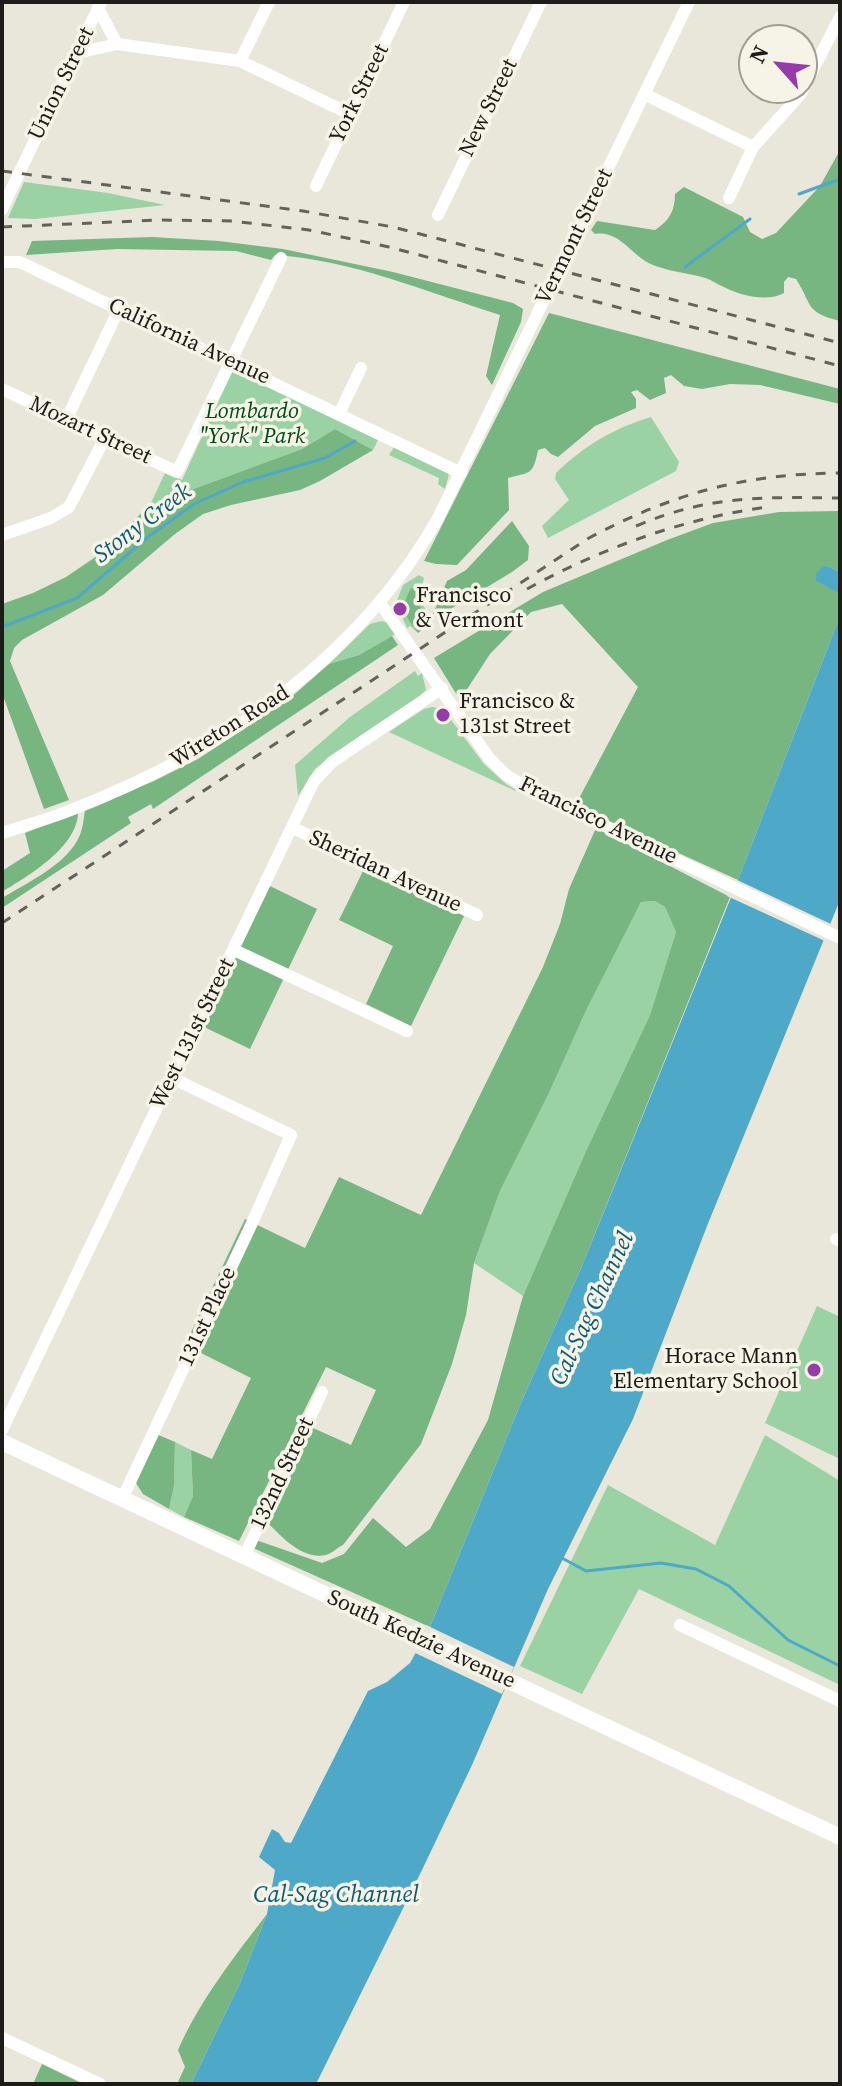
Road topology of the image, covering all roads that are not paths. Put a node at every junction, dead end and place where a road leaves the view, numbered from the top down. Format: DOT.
graph roads {
  1 [pos="269,2"];
  2 [pos="404,2"];
  3 [pos="541,2"];
  4 [pos="689,2"];
  5 [pos="100,5"];
  6 [pos="840,17"];
  7 [pos="117,44"];
  8 [pos="77,53"];
  9 [pos="240,61"];
  10 [pos="644,94"];
  11 [pos="350,114"];
  12 [pos="753,147"];
  13 [pos="316,186"];
  14 [pos="729,198"];
  15 [pos="4,202"];
  16 [pos="438,215"];
  17 [pos="281,258"];
  18 [pos="2,262"];
  19 [pos="119,309"];
  20 [pos="231,361"];
  21 [pos="361,368"];
  22 [pos="2,389"];
  23 [pos="339,414"];
  24 [pos="66,420"];
  25 [pos="105,438"];
  26 [pos="461,473"];
  27 [pos="2,535"];
  28 [pos="380,603"];
  29 [pos="442,688"];
  30 [pos="293,828"];
  31 [pos="2,833"];
  32 [pos="477,915"];
  33 [pos="835,936"];
  34 [pos="234,950"];
  35 [pos="407,1031"];
  36 [pos="172,1078"];
  37 [pos="322,1392"];
  38 [pos="2,1430"];
  39 [pos="2,1442"];
  40 [pos="122,1499"];
  41 [pos="244,1557"];
  42 [pos="680,1625"];
  43 [pos="840,1701"];
  44 [pos="840,1837"];
  45 [pos="2,2038"];
  46 [pos="100,2084"];
  1 -- 9 [label="street"];
  2 -- 11 [label="street, York Street"];
  3 -- 16 [label="street, New Street"];
  4 -- 10 [label="street, Vermont Street"];
  5 -- 7 [label="street"];
  5 -- 8 [label="street, Union Street"];
  6 -- 12 [label="street"];
  7 -- 8 [label="street"];
  7 -- 9 [label="street"];
  8 -- 15 [label="street, Union Street"];
  9 -- 11 [label="street"];
  10 -- 12 [label="street"];
  10 -- 26 [label="street, Vermont Street"];
  11 -- 13 [label="street, York Street"];
  12 -- 14 [label="street"];
  17 -- 20 [label="street"];
  18 -- 19 [label="street, California Avenue"];
  19 -- 20 [label="street, California Avenue"];
  19 -- 24 [label="street"];
  20 -- 23 [label="street, California Avenue"];
  20 -- 25 [label="street, Mozart Street"];
  21 -- 23 [label="street"];
  22 -- 24 [label="street, Mozart Street"];
  23 -- 26 [label="street, California Avenue"];
  24 -- 25 [label="street, Mozart Street"];
  25 -- 27 [label="street"];
  26 -- 28 [label="street, Wireton Road"];
  28 -- 29 [label="street, Francisco Avenue"];
  28 -- 31 [label="street, Wireton Road"];
  29 -- 30 [label="street, West 131st Street"];
  29 -- 33 [label="street, Francisco Avenue"];
  30 -- 32 [label="street, Sheridan Avenue"];
  30 -- 34 [label="street, West 131st Street"];
  34 -- 35 [label="street"];
  34 -- 36 [label="street, West 131st Street"];
  36 -- 38 [label="street, West 131st Street"];
  36 -- 40 [label="street, 131st Place"];
  37 -- 41 [label="street, 132nd Street"];
  39 -- 40 [label="main road, South Kedzie Avenue"];
  40 -- 41 [label="main road, South Kedzie Avenue"];
  41 -- 44 [label="main road, South Kedzie Avenue"];
  42 -- 43 [label="street"];
  45 -- 46 [label="street"];
}
